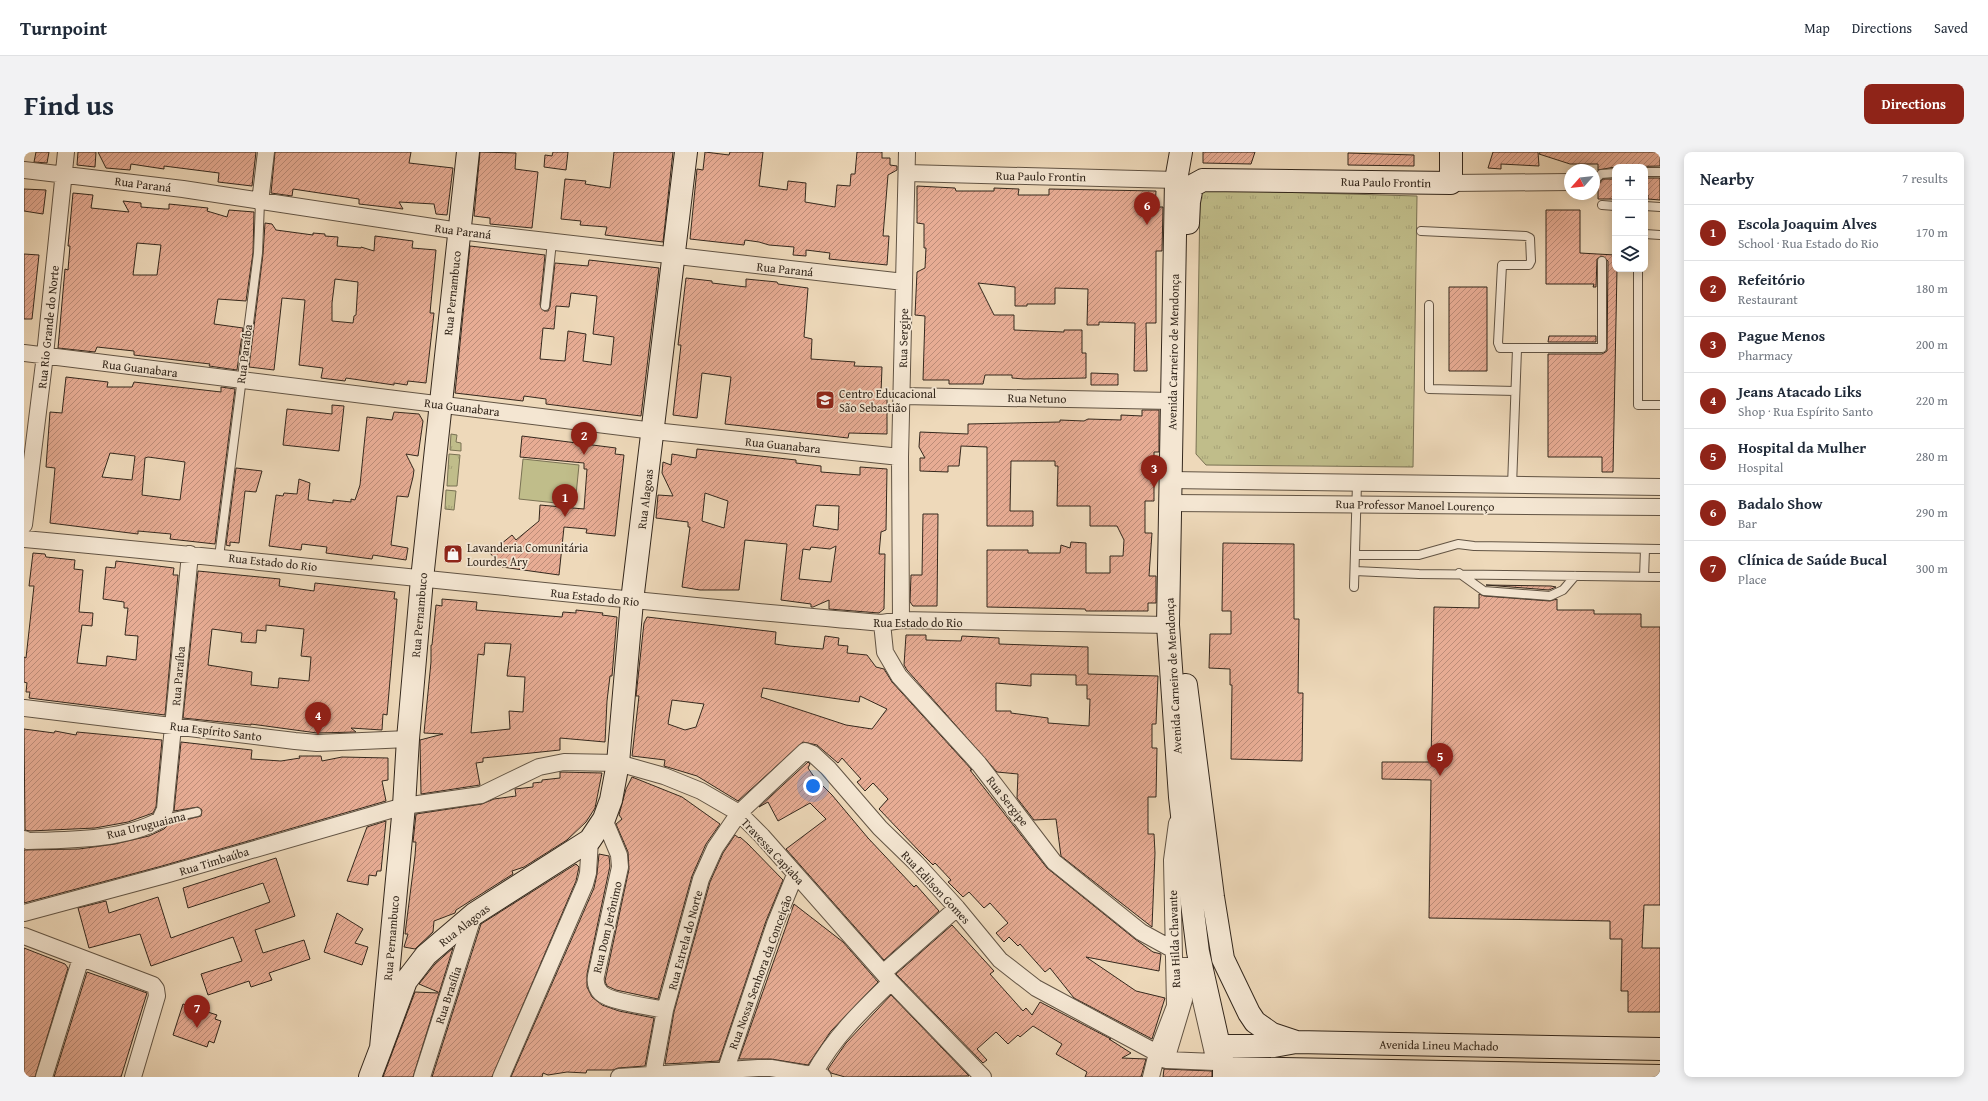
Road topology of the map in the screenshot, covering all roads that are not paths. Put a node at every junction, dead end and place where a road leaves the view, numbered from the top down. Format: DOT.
graph roads {
  1 [pos="66,152"];
  2 [pos="266,152"];
  3 [pos="468,152"];
  4 [pos="686,152"];
  5 [pos="907,152"];
  6 [pos="1181,152"];
  7 [pos="1186,152"];
  8 [pos="1451,152"];
  9 [pos="24,170"];
  10 [pos="1612,172"];
  11 [pos="1648,172"];
  12 [pos="1660,172"];
  13 [pos="907,173"];
  14 [pos="64,174"];
  15 [pos="1600,175"];
  16 [pos="1176,180"];
  17 [pos="1203,180"];
  18 [pos="1564,182"];
  19 [pos="1451,183"];
  20 [pos="260,202"];
  21 [pos="1602,205"];
  22 [pos="1612,206"];
  23 [pos="1648,206"];
  24 [pos="1660,207"];
  25 [pos="459,231"];
  26 [pos="1421,232"];
  27 [pos="1648,234"];
  28 [pos="1660,235"];
  29 [pos="552,242"];
  30 [pos="674,256"];
  31 [pos="1602,262"];
  32 [pos="1638,272"];
  33 [pos="904,282"];
  34 [pos="1429,305"];
  35 [pos="545,306"];
  36 [pos="1517,349"];
  37 [pos="24,353"];
  38 [pos="45,355"];
  39 [pos="242,381"];
  40 [pos="1515,391"];
  41 [pos="902,396"];
  42 [pos="1172,401"];
  43 [pos="440,405"];
  44 [pos="1660,405"];
  45 [pos="654,431"];
  46 [pos="900,457"];
  47 [pos="1177,480"];
  48 [pos="1357,482"];
  49 [pos="1512,486"];
  50 [pos="1660,487"];
  51 [pos="1177,502"];
  52 [pos="1356,504"];
  53 [pos="1660,508"];
  54 [pos="24,525"];
  55 [pos="24,539"];
  56 [pos="1645,549"];
  57 [pos="1660,549"];
  58 [pos="190,554"];
  59 [pos="1355,555"];
  60 [pos="219,557"];
  61 [pos="1355,571"];
  62 [pos="1459,573"];
  63 [pos="1575,576"];
  64 [pos="1644,577"];
  65 [pos="1660,577"];
  66 [pos="422,579"];
  67 [pos="1354,587"];
  68 [pos="632,601"];
  69 [pos="901,620"];
  70 [pos="882,623"];
  71 [pos="1168,625"];
  72 [pos="24,708"];
  73 [pos="174,726"];
  74 [pos="408,739"];
  75 [pos="618,763"];
  76 [pos="1180,797"];
  77 [pos="404,806"];
  78 [pos="197,812"];
  79 [pos="739,813"];
  80 [pos="604,819"];
  81 [pos="160,820"];
  82 [pos="24,839"];
  83 [pos="590,840"];
  84 [pos="795,874"];
  85 [pos="957,908"];
  86 [pos="24,913"];
  87 [pos="474,914"];
  88 [pos="24,936"];
  89 [pos="391,941"];
  90 [pos="1172,949"];
  91 [pos="426,955"];
  92 [pos="81,958"];
  93 [pos="887,978"];
  94 [pos="665,1010"];
  95 [pos="1296,1042"];
  96 [pos="1435,1044"];
  97 [pos="1219,1046"];
  98 [pos="381,1048"];
  99 [pos="1655,1049"];
  100 [pos="1162,1056"];
  101 [pos="726,1069"];
  102 [pos="1224,1073"];
  103 [pos="1435,1074"];
  104 [pos="653,1075"];
  105 [pos="818,1076"];
  106 [pos="1655,1076"];
  107 [pos="44,1077"];
  108 [pos="133,1077"];
  109 [pos="370,1077"];
  110 [pos="422,1077"];
  111 [pos="501,1077"];
  112 [pos="619,1077"];
  113 [pos="983,1077"];
  114 [pos="1152,1077"];
  1 -- 14 [label="street, Rua Rio Grande do Norte"];
  2 -- 20 [label="street, Rua Paraíba"];
  3 -- 25 [label="street, Rua Pernambuco"];
  4 -- 30 [label="street, Rua Alagoas"];
  5 -- 13 [label="street, Rua Sergipe"];
  6 -- 16 [label="street, Avenida Carneiro de Mendonça"];
  7 -- 17 [label="street"];
  8 -- 19 [label="street"];
  9 -- 14 [label="street, Rua Paraná"];
  10 -- 15 [label="lane"];
  11 -- 12 [label="lane"];
  13 -- 16 [label="street, Rua Paulo Frontin"];
  13 -- 33 [label="street, Rua Sergipe"];
  14 -- 20 [label="street, Rua Paraná"];
  14 -- 38 [label="street, Rua Rio Grande do Norte"];
  16 -- 42 [label="street, Avenida Carneiro de Mendonça"];
  17 -- 19 [label="street, Rua Paulo Frontin"];
  17 -- 47 [label="street, Avenida Carneiro de Mendonça"];
  18 -- 19 [label="street, Rua Paulo Frontin"];
  20 -- 25 [label="street, Rua Paraná"];
  20 -- 39 [label="lane, Rua Paraíba"];
  21 -- 22 [label="lane"];
  23 -- 24 [label="lane"];
  25 -- 29 [label="street, Rua Paraná"];
  25 -- 43 [label="street, Rua Pernambuco"];
  26 -- 36 [label="lane"];
  27 -- 28 [label="lane"];
  29 -- 30 [label="street, Rua Paraná"];
  29 -- 35 [label="lane"];
  30 -- 33 [label="street, Rua Paraná"];
  30 -- 45 [label="street, Rua Alagoas"];
  31 -- 36 [label="lane"];
  32 -- 44 [label="lane"];
  33 -- 41 [label="street, Rua Sergipe"];
  34 -- 40 [label="lane"];
  36 -- 40 [label="lane"];
  37 -- 38 [label="street, Rua Guanabara"];
  38 -- 39 [label="street, Rua Guanabara"];
  38 -- 54 [label="street, Rua Rio Grande do Norte"];
  39 -- 43 [label="street, Rua Guanabara"];
  39 -- 60 [label="lane, Rua Paraíba"];
  40 -- 49 [label="lane"];
  41 -- 42 [label="street, Rua Netuno"];
  41 -- 46 [label="street, Rua Sergipe"];
  42 -- 47 [label="street, Avenida Carneiro de Mendonça"];
  43 -- 45 [label="street, Rua Guanabara"];
  43 -- 66 [label="street, Rua Pernambuco"];
  45 -- 46 [label="street, Rua Guanabara"];
  45 -- 68 [label="street, Rua Alagoas"];
  46 -- 69 [label="street, Rua Sergipe"];
  47 -- 48 [label="street, Rua Professor Manoel Lourenço"];
  47 -- 51 [label="street, Avenida Carneiro de Mendonça"];
  48 -- 49 [label="street, Rua Professor Manoel Lourenço"];
  48 -- 52 [label="lane"];
  49 -- 50 [label="street, Rua Professor Manoel Lourenço"];
  51 -- 52 [label="street, Rua Professor Manoel Lourenço"];
  51 -- 71 [label="street, Avenida Carneiro de Mendonça"];
  51 -- 95 [label="street, Avenida Carneiro de Mendonça"];
  52 -- 53 [label="street, Rua Professor Manoel Lourenço"];
  52 -- 59 [label="lane"];
  55 -- 58 [label="street, Rua Estado do Rio"];
  56 -- 57 [label="lane"];
  56 -- 59 [label="lane"];
  56 -- 64 [label="lane"];
  58 -- 60 [label="street, Rua Estado do Rio"];
  58 -- 73 [label="street, Rua Paraíba"];
  59 -- 61 [label="lane"];
  60 -- 66 [label="street, Rua Estado do Rio"];
  61 -- 62 [label="lane"];
  61 -- 67 [label="lane"];
  62 -- 63 [label="lane"];
  62 -- 63 [label="lane"];
  63 -- 64 [label="lane"];
  64 -- 65 [label="lane"];
  66 -- 68 [label="street, Rua Estado do Rio"];
  66 -- 74 [label="street, Rua Pernambuco"];
  68 -- 70 [label="street, Rua Estado do Rio"];
  68 -- 75 [label="street, Rua Alagoas"];
  69 -- 70 [label="street, Rua Estado do Rio"];
  69 -- 71 [label="street, Rua Estado do Rio"];
  70 -- 90 [label="street, Rua Sergipe"];
  71 -- 76 [label="street, Avenida Carneiro de Mendonça"];
  72 -- 73 [label="street, Rua Espírito Santo"];
  73 -- 74 [label="street, Rua Espírito Santo"];
  73 -- 81 [label="street, Rua Paraíba"];
  74 -- 77 [label="street, Rua Pernambuco"];
  75 -- 77 [label="street, Travessa Capiaba"];
  75 -- 79 [label="street, Travessa Capiaba"];
  75 -- 80 [label="street, Rua Alagoas"];
  76 -- 90 [label="street, Rua Hilda Chavante"];
  76 -- 97 [label="street, Avenida Carneiro de Mendonça"];
  77 -- 86 [label="street, Rua Timbaúba"];
  77 -- 89 [label="street, Rua Pernambuco"];
  78 -- 81 [label="lane, Rua Uruguaiana"];
  79 -- 84 [label="street, Travessa Capiaba"];
  79 -- 85 [label="street, Rua Edilson Gomes"];
  79 -- 94 [label="street, Rua Estrela do Norte"];
  80 -- 83 [label="street, Rua Alagoas"];
  80 -- 94 [label="street, Rua Dom Jerônimo"];
  81 -- 82 [label="street, Rua Uruguaiana"];
  83 -- 87 [label="street, Rua Alagoas"];
  83 -- 111 [label="street"];
  84 -- 93 [label="street, Travessa Capiaba"];
  84 -- 101 [label="street, Rua Nossa Senhora da Conceição"];
  85 -- 93 [label="street"];
  85 -- 100 [label="street, Rua Edilson Gomes"];
  87 -- 91 [label="street, Rua Alagoas"];
  87 -- 110 [label="street, Rua Brasília"];
  88 -- 92 [label="street"];
  89 -- 91 [label="street"];
  89 -- 98 [label="street, Rua Pernambuco"];
  90 -- 100 [label="street, Rua Hilda Chavante"];
  91 -- 98 [label="street, Rua Alagoas"];
  92 -- 107 [label="street"];
  92 -- 108 [label="street"];
  93 -- 105 [label="street"];
  93 -- 113 [label="street, Travessa Capiaba"];
  94 -- 104 [label="street, Rua Estrela do Norte"];
  95 -- 96 [label="street, Avenida Lineu Machado"];
  95 -- 97 [label="street, Avenida Lineu Machado"];
  96 -- 99 [label="street, Avenida Lineu Machado"];
  96 -- 103 [label="street"];
  97 -- 102 [label="street, Avenida Carneiro de Mendonça"];
  98 -- 109 [label="street, Rua Pernambuco"];
  99 -- 106 [label="street"];
  100 -- 100 [label="street"];
  100 -- 114 [label="street, Rua Hilda Chavante"];
  101 -- 104 [label="street"];
  101 -- 105 [label="street"];
  102 -- 103 [label="street"];
  103 -- 106 [label="street"];
  104 -- 112 [label="street"];
}
